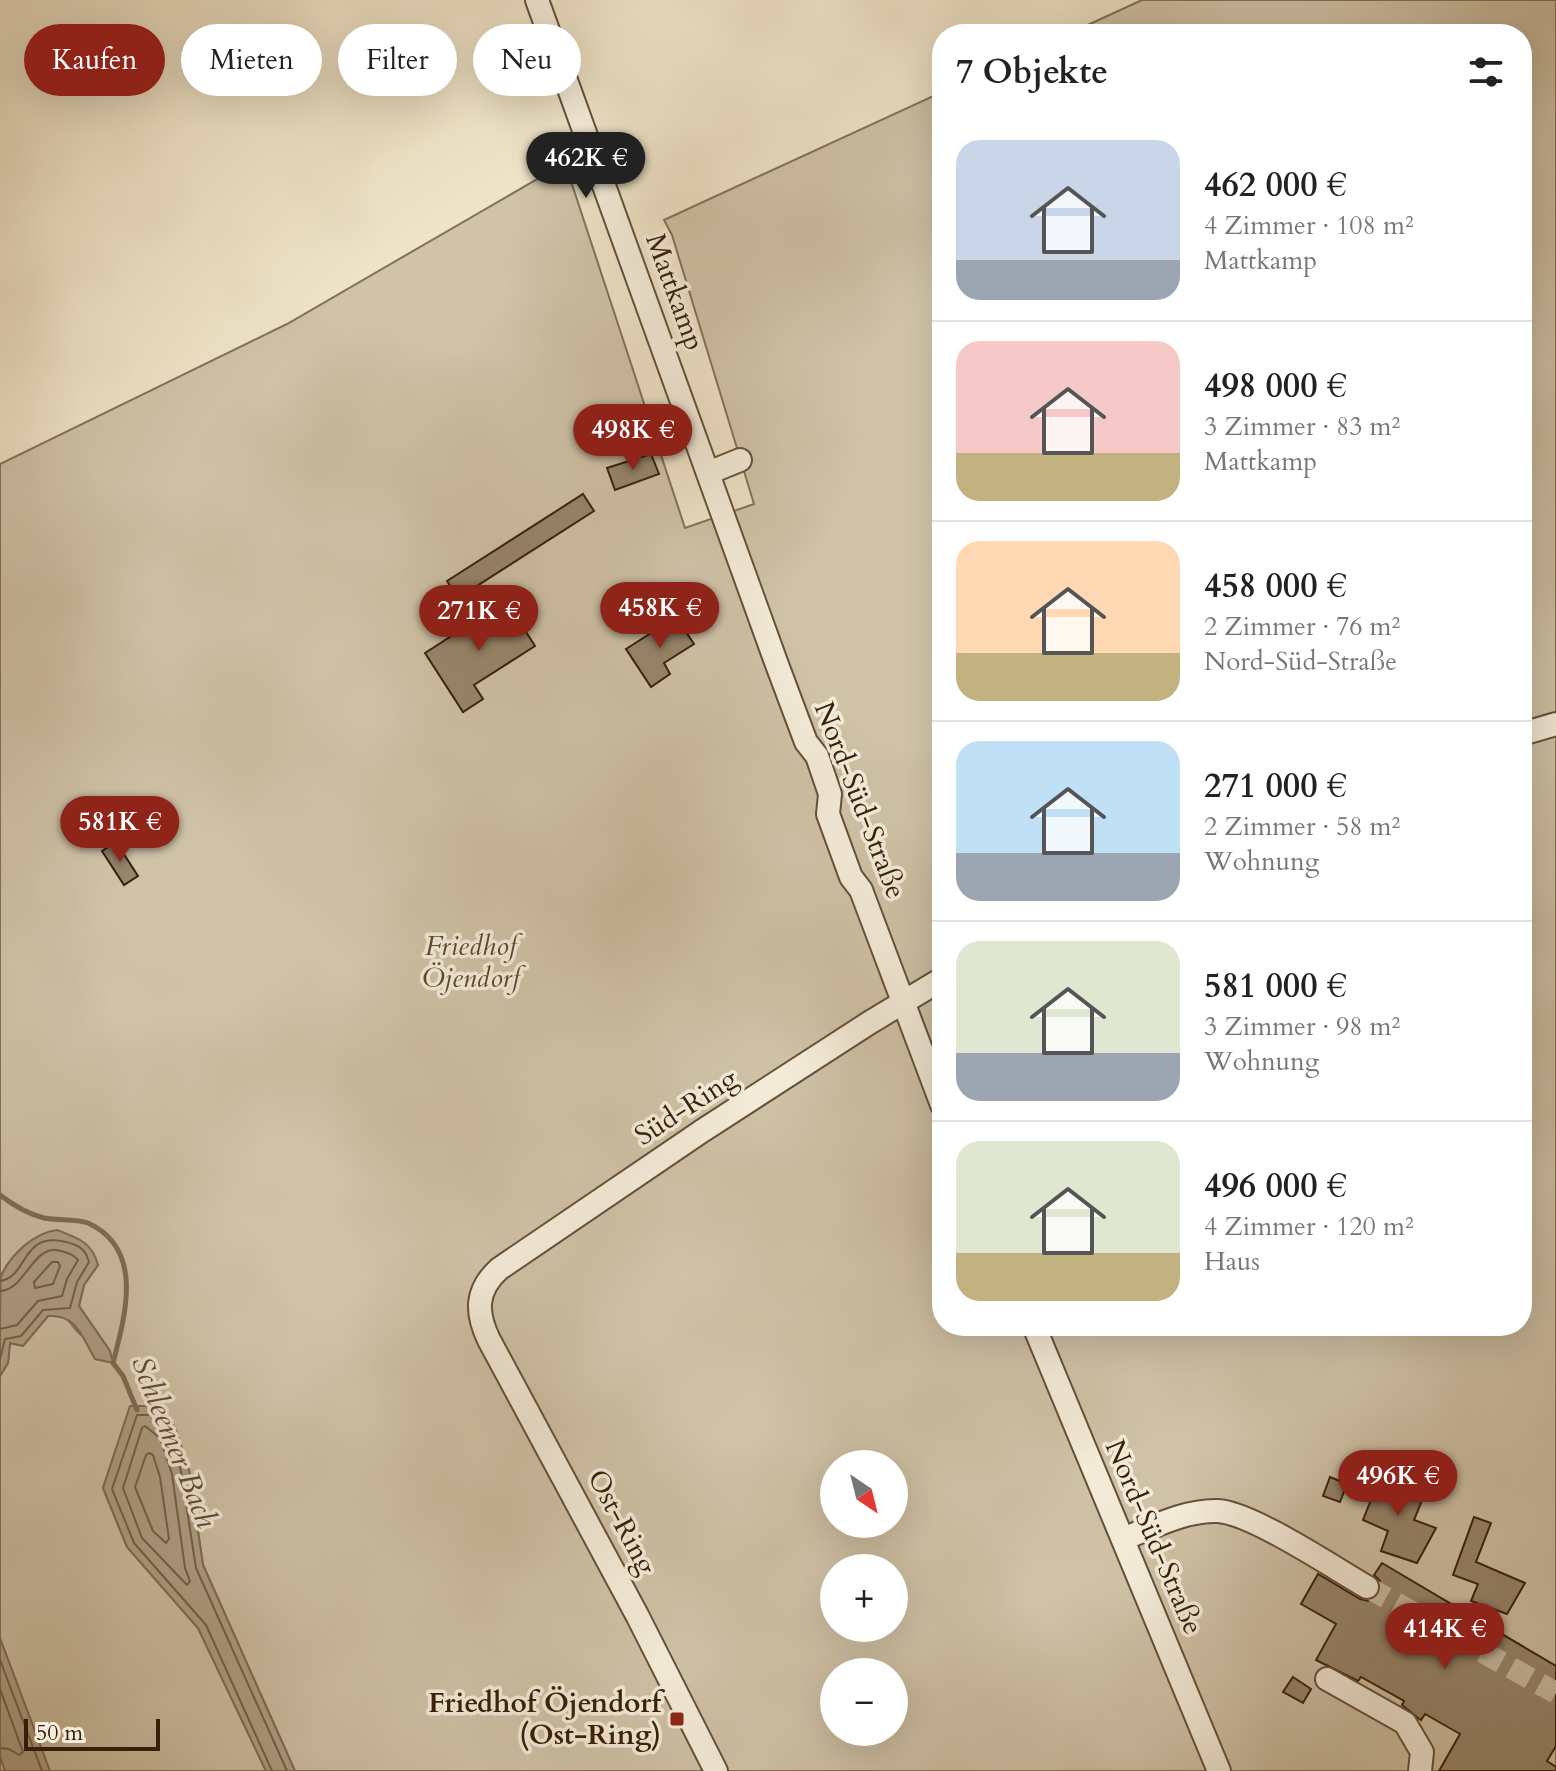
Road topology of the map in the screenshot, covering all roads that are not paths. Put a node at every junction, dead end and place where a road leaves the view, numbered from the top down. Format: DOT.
graph roads {
  1 [pos="537,0"];
  2 [pos="740,460"];
  3 [pos="708,473"];
  4 [pos="723,515"];
  5 [pos="1556,724"];
  6 [pos="1532,731"];
  7 [pos="932,985"];
  8 [pos="902,1004"];
  9 [pos="932,1080"];
  10 [pos="479,1300"];
  11 [pos="1038,1336"];
  12 [pos="1123,1539"];
  13 [pos="1367,1587"];
  14 [pos="1327,1679"];
  15 [pos="716,1771"];
  16 [pos="1219,1771"];
  17 [pos="1420,1771"];
  1 -- 3 [label="street, Mattkamp"];
  2 -- 3 [label="street"];
  3 -- 4 [label="street, Mattkamp"];
  4 -- 8 [label="street, Nord-Süd-Straße"];
  5 -- 6 [label="street"];
  7 -- 8 [label="street, Süd-Ring"];
  8 -- 9 [label="street, Nord-Süd-Straße"];
  8 -- 10 [label="street, Süd-Ring"];
  10 -- 15 [label="street, Ost-Ring"];
  11 -- 12 [label="street, Nord-Süd-Straße"];
  12 -- 13 [label="street"];
  12 -- 16 [label="street, Nord-Süd-Straße"];
  14 -- 17 [label="street"];
}
